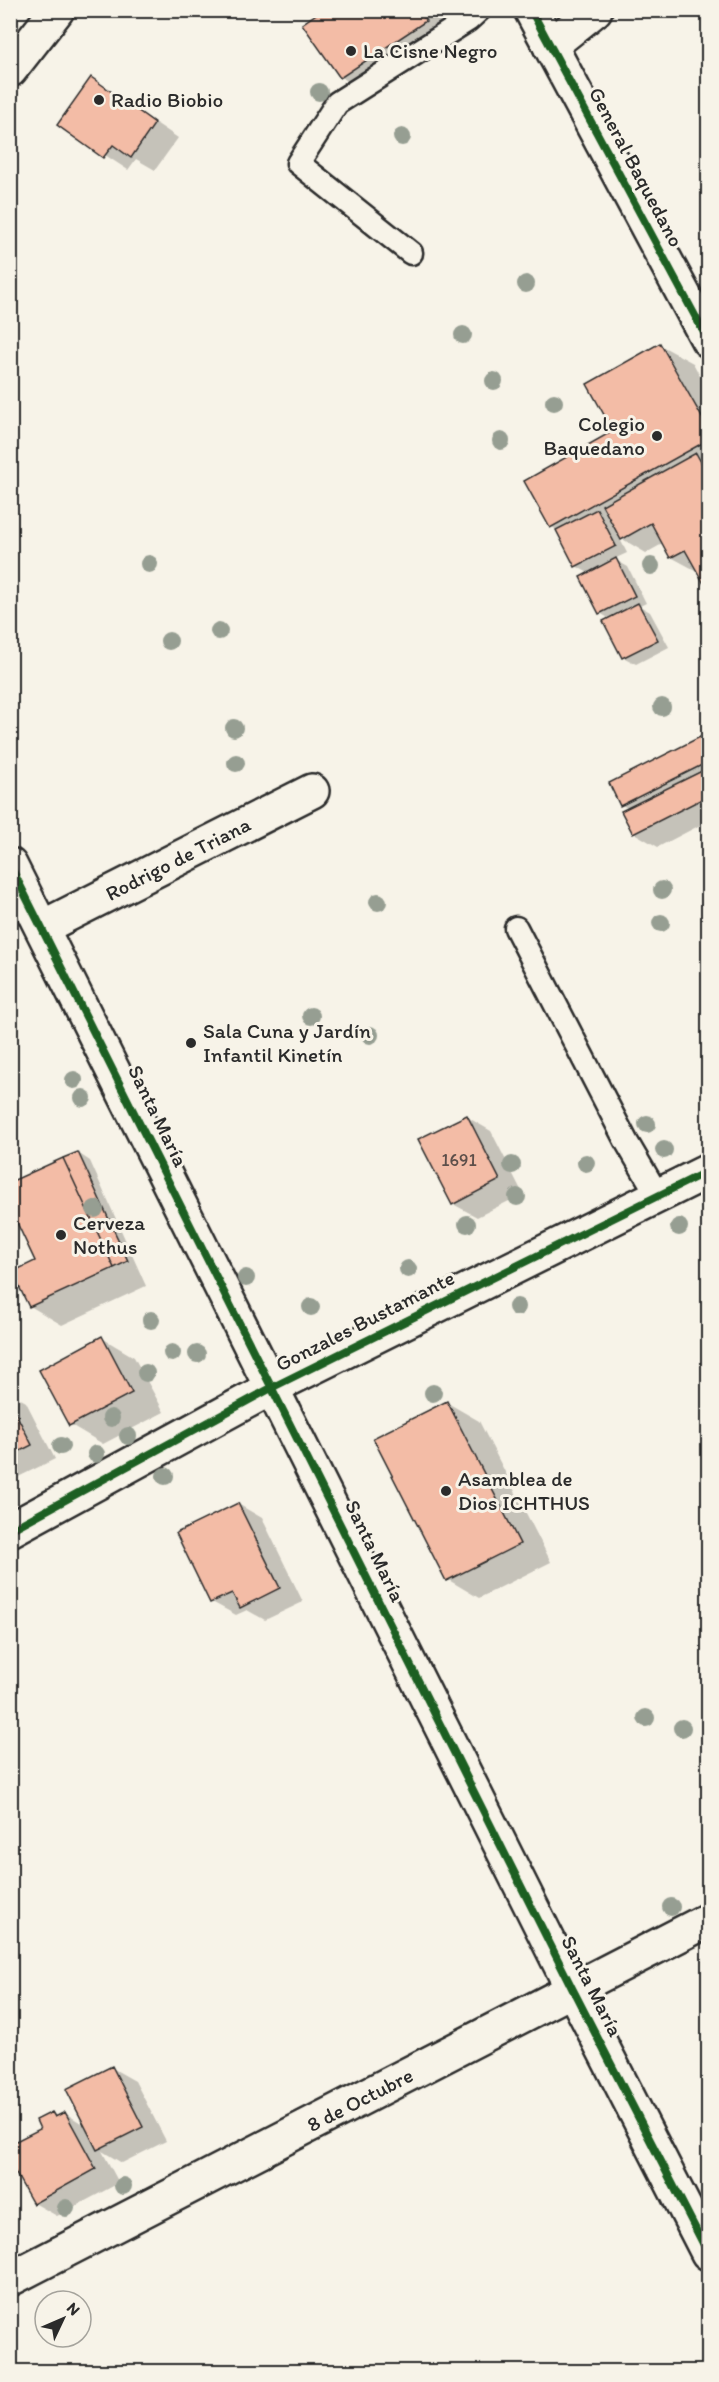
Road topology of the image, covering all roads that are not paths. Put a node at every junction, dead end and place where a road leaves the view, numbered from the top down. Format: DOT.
graph roads {
  1 [pos="57,10"];
  2 [pos="479,10"];
  3 [pos="531,10"];
  4 [pos="595,10"];
  5 [pos="550,46"];
  6 [pos="11,69"];
  7 [pos="411,253"];
  8 [pos="708,340"];
  9 [pos="312,791"];
  10 [pos="10,865"];
  11 [pos="43,927"];
  12 [pos="516,928"];
  13 [pos="708,1171"];
  14 [pos="657,1194"];
  15 [pos="273,1387"];
  16 [pos="10,1530"];
  17 [pos="708,1920"];
  18 [pos="573,1990"];
  19 [pos="708,2253"];
  20 [pos="10,2279"];
  1 -- 6 [label="street"];
  2 -- 7 [label="lane"];
  3 -- 5 [label="street, General Baquedano"];
  4 -- 5 [label="street"];
  5 -- 8 [label="street, General Baquedano"];
  9 -- 11 [label="street, Rodrigo de Triana"];
  10 -- 11 [label="street, Santa María"];
  11 -- 15 [label="street, Santa María"];
  12 -- 14 [label="lane"];
  13 -- 14 [label="street, Gonzales Bustamante"];
  14 -- 15 [label="street, Gonzales Bustamante"];
  15 -- 16 [label="street, Gonzales Bustamante"];
  15 -- 18 [label="street, Santa María"];
  17 -- 18 [label="street, 8 de Octubre"];
  18 -- 19 [label="street, Santa María"];
  18 -- 20 [label="street, 8 de Octubre"];
}
